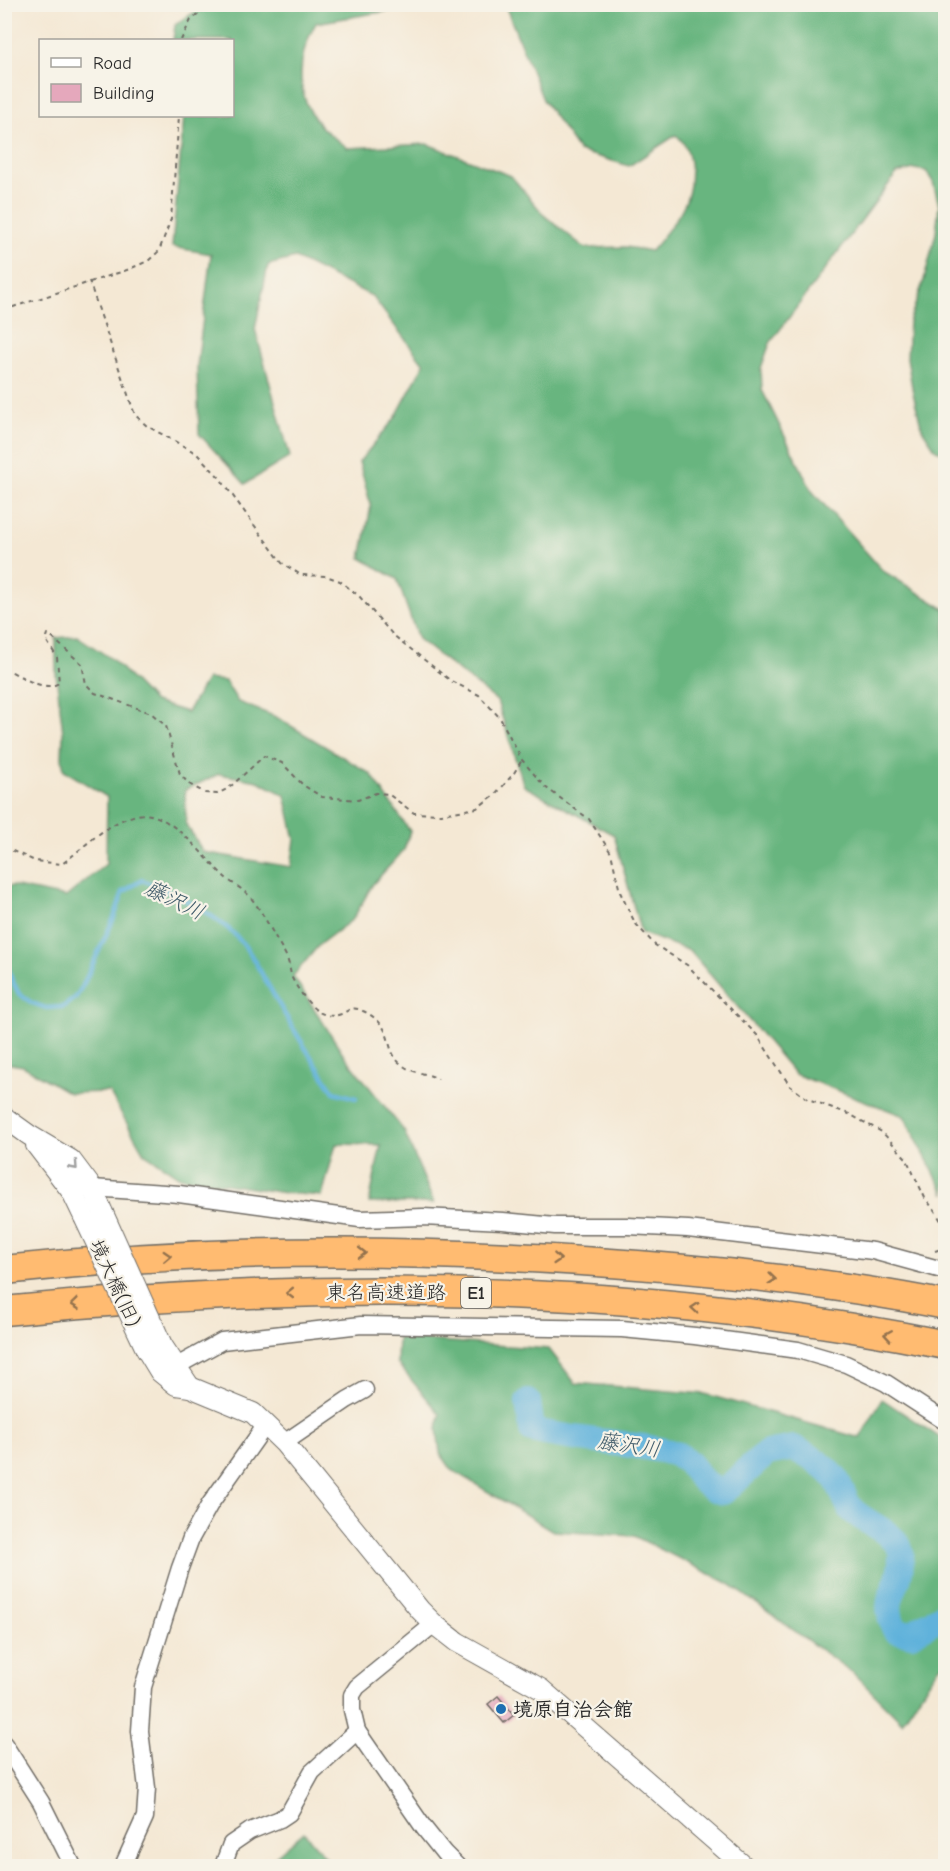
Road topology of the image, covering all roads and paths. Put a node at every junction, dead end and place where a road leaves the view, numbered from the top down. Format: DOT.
graph roads {
  1 [pos="212,4"];
  2 [pos="181,39"];
  3 [pos="179,117"];
  4 [pos="89,281"];
  5 [pos="4,310"];
  6 [pos="4,668"];
  7 [pos="522,760"];
  8 [pos="4,847"];
  9 [pos="438,1079"];
  10 [pos="4,1117"];
  11 [pos="29,1135"];
  12 [pos="92,1188"];
  13 [pos="72,1192"];
  14 [pos="94,1215"];
  15 [pos="945,1231"];
  16 [pos="921,1264"];
  17 [pos="4,1270"];
  18 [pos="945,1271"];
  19 [pos="945,1305"];
  20 [pos="4,1311"];
  21 [pos="945,1345"];
  22 [pos="154,1347"];
  23 [pos="175,1367"];
  24 [pos="190,1387"];
  25 [pos="365,1390"];
  26 [pos="945,1422"];
  27 [pos="265,1426"];
  28 [pos="284,1443"];
  29 [pos="434,1624"];
  30 [pos="357,1731"];
  31 [pos="4,1744"];
  32 [pos="73,1866"];
  33 [pos="123,1866"];
  34 [pos="223,1866"];
  35 [pos="457,1866"];
  36 [pos="744,1866"];
  1 -- 2 [label="path"];
  3 -- 4 [label="path"];
  4 -- 5 [label="path"];
  4 -- 7 [label="path"];
  6 -- 7 [label="path"];
  7 -- 15 [label="path"];
  8 -- 9 [label="path"];
  10 -- 11 [label="street"];
  11 -- 12 [label="street, one-way"];
  11 -- 13 [label="street"];
  12 -- 13 [label="street"];
  12 -- 14 [label="street"];
  12 -- 16 [label="street"];
  13 -- 14 [label="street"];
  14 -- 22 [label="street, bridge"];
  15 -- 16 [label="path"];
  16 -- 18 [label="street"];
  17 -- 19 [label="highway, 東名高速道路 / E1, one-way"];
  21 -- 20 [label="highway, 東名高速道路 / E1, one-way"];
  22 -- 23 [label="street"];
  22 -- 24 [label="street"];
  23 -- 24 [label="street"];
  23 -- 26 [label="street"];
  24 -- 27 [label="street"];
  25 -- 28 [label="street"];
  27 -- 28 [label="street"];
  27 -- 33 [label="street"];
  28 -- 29 [label="street"];
  29 -- 30 [label="street"];
  29 -- 36 [label="street"];
  30 -- 34 [label="street"];
  30 -- 35 [label="street"];
  31 -- 32 [label="street"];
}
